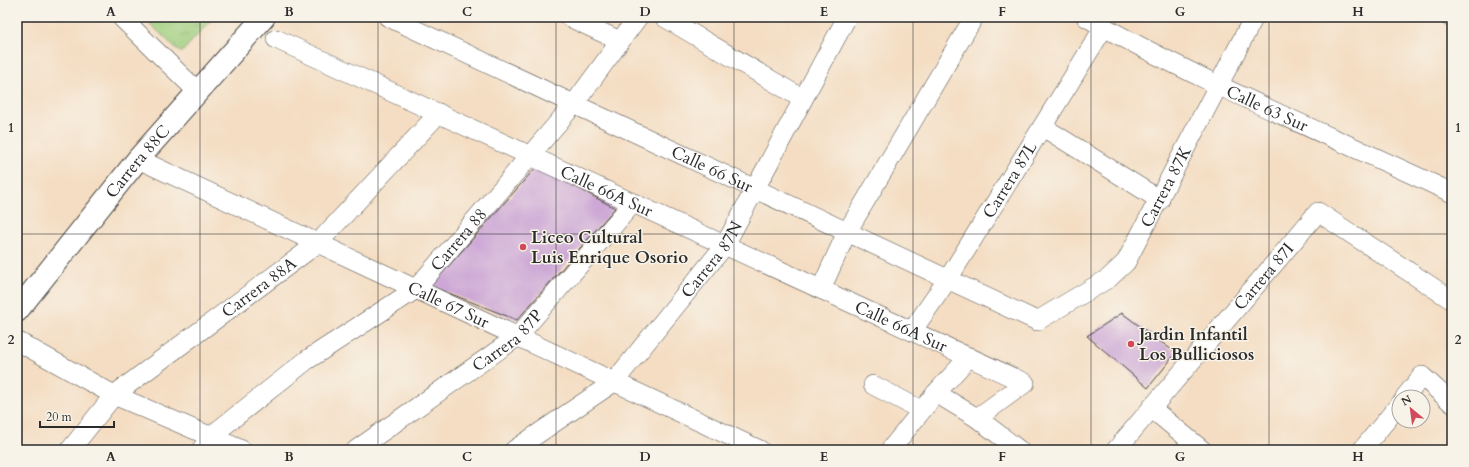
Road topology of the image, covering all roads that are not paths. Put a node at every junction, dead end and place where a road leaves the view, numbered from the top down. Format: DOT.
graph roads {
  1 [pos="121,17"];
  2 [pos="264,17"];
  3 [pos="388,17"];
  4 [pos="569,17"];
  5 [pos="638,17"];
  6 [pos="664,17"];
  7 [pos="847,17"];
  8 [pos="974,17"];
  9 [pos="1086,17"];
  10 [pos="1254,17"];
  11 [pos="1104,27"];
  12 [pos="276,39"];
  13 [pos="620,41"];
  14 [pos="1219,87"];
  15 [pos="198,91"];
  16 [pos="803,99"];
  17 [pos="574,104"];
  18 [pos="439,113"];
  19 [pos="1043,127"];
  20 [pos="532,156"];
  21 [pos="138,159"];
  22 [pos="755,189"];
  23 [pos="1452,193"];
  24 [pos="1160,200"];
  25 [pos="633,203"];
  26 [pos="847,232"];
  27 [pos="318,243"];
  28 [pos="725,245"];
  29 [pos="948,279"];
  30 [pos="416,289"];
  31 [pos="820,289"];
  32 [pos="1452,300"];
  33 [pos="17,311"];
  34 [pos="1037,321"];
  35 [pos="912,331"];
  36 [pos="517,337"];
  37 [pos="17,341"];
  38 [pos="969,357"];
  39 [pos="614,382"];
  40 [pos="873,386"];
  41 [pos="1411,389"];
  42 [pos="936,393"];
  43 [pos="114,395"];
  44 [pos="1452,403"];
  45 [pos="1151,408"];
  46 [pos="921,410"];
  47 [pos="1391,414"];
  48 [pos="977,418"];
  49 [pos="206,443"];
  50 [pos="70,450"];
  51 [pos="242,450"];
  52 [pos="356,450"];
  53 [pos="514,450"];
  54 [pos="760,450"];
  55 [pos="890,450"];
  56 [pos="1019,450"];
  57 [pos="1116,450"];
  58 [pos="1202,450"];
  59 [pos="1362,450"];
  1 -- 15 [label="street"];
  2 -- 15 [label="street, Carrera 88C"];
  3 -- 17 [label="street, Calle 66 Sur"];
  4 -- 13 [label="street"];
  5 -- 13 [label="street, Carrera 88"];
  6 -- 16 [label="street"];
  7 -- 16 [label="street, Carrera 87N"];
  8 -- 26 [label="street"];
  9 -- 11 [label="street, Calle 63 Sur"];
  10 -- 14 [label="street, Carrera 87K"];
  11 -- 14 [label="street, Calle 63 Sur"];
  11 -- 19 [label="street, Carrera 87L"];
  12 -- 18 [label="street, Calle 66A Sur"];
  13 -- 17 [label="street, Carrera 88"];
  14 -- 23 [label="street, Calle 63 Sur"];
  14 -- 24 [label="street, Carrera 87K"];
  15 -- 21 [label="street, Carrera 88C"];
  16 -- 22 [label="street, Carrera 87N"];
  17 -- 20 [label="street, Carrera 88"];
  17 -- 22 [label="street, Calle 66 Sur"];
  18 -- 20 [label="street, Calle 66A Sur"];
  18 -- 27 [label="street, Carrera 88A"];
  19 -- 24 [label="street"];
  19 -- 29 [label="street, Carrera 87L"];
  20 -- 25 [label="street, Calle 66A Sur"];
  20 -- 30 [label="street, Carrera 88"];
  21 -- 27 [label="street, Calle 67 Sur"];
  21 -- 33 [label="street, Carrera 88C"];
  22 -- 26 [label="street, Calle 66 Sur"];
  22 -- 28 [label="street, Carrera 87N"];
  24 -- 34 [label="street, Carrera 87K"];
  25 -- 28 [label="street, Calle 66A Sur"];
  25 -- 36 [label="street, Carrera 87P"];
  26 -- 29 [label="street, Calle 66 Sur"];
  26 -- 31 [label="street"];
  27 -- 30 [label="street, Calle 67 Sur"];
  27 -- 43 [label="street, Carrera 88A"];
  28 -- 31 [label="street, Calle 66A Sur"];
  28 -- 39 [label="street, Carrera 87N"];
  29 -- 34 [label="street, Calle 66 Sur"];
  29 -- 35 [label="street, Carrera 87L"];
  30 -- 36 [label="street, Calle 67 Sur"];
  30 -- 49 [label="street, Carrera 88"];
  31 -- 35 [label="street, Calle 66A Sur"];
  32 -- 45 [label="street, Carrera 87I"];
  35 -- 38 [label="street, Calle 66A Sur"];
  36 -- 39 [label="street, Calle 67 Sur"];
  36 -- 52 [label="street, Carrera 87P"];
  37 -- 43 [label="street"];
  38 -- 42 [label="street"];
  38 -- 48 [label="street, Calle 66A Sur"];
  39 -- 53 [label="street, Carrera 87N"];
  39 -- 54 [label="street, Calle 67 Sur"];
  40 -- 46 [label="street"];
  41 -- 44 [label="street"];
  42 -- 46 [label="street"];
  42 -- 48 [label="street"];
  43 -- 49 [label="street"];
  43 -- 50 [label="street, Carrera 88A"];
  45 -- 57 [label="street, Carrera 87I"];
  45 -- 58 [label="street"];
  46 -- 55 [label="street"];
  47 -- 59 [label="street"];
  48 -- 56 [label="street"];
  49 -- 51 [label="street"];
}
